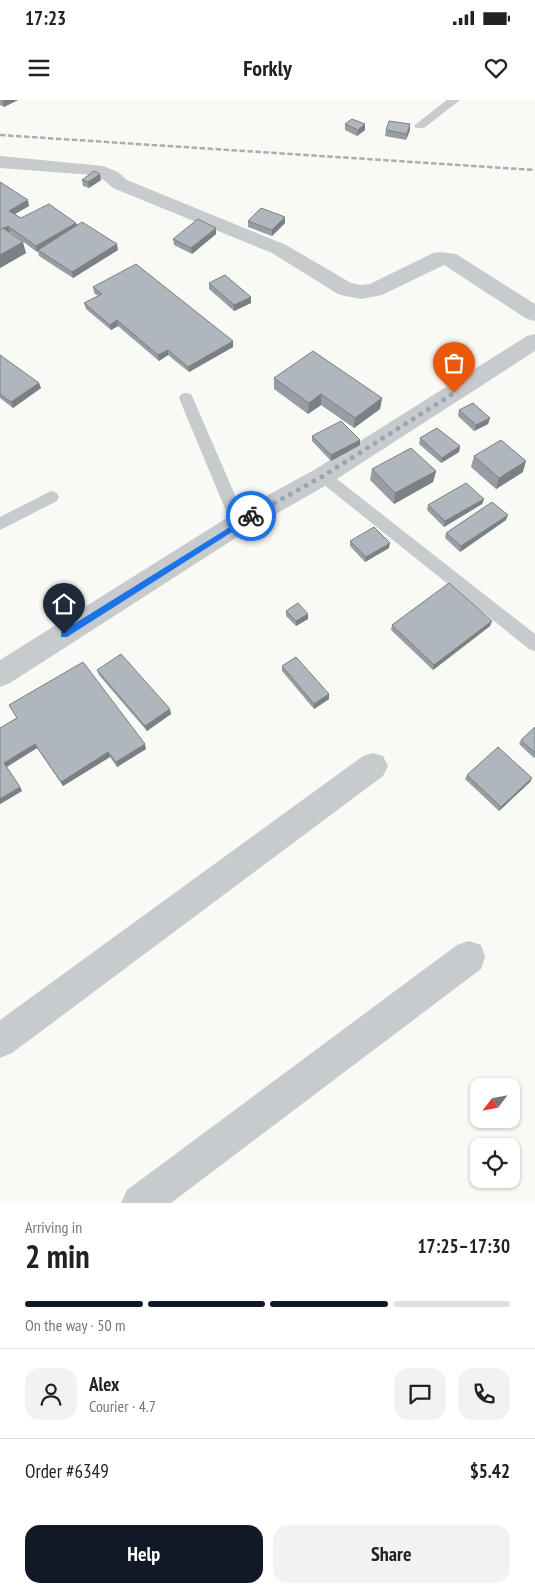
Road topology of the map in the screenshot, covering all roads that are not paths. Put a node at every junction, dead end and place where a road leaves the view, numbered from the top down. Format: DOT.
graph roads {
  1 [pos="454,100"];
  2 [pos="420,126"];
  3 [pos="0,162"];
  4 [pos="535,314"];
  5 [pos="535,341"];
  6 [pos="186,398"];
  7 [pos="323,476"];
  8 [pos="50,497"];
  9 [pos="239,523"];
  10 [pos="0,524"];
  11 [pos="535,644"];
  12 [pos="0,675"];
  13 [pos="373,766"];
  14 [pos="469,957"];
  15 [pos="0,1041"];
  16 [pos="140,1203"];
  1 -- 2 [label="lane"];
  3 -- 4 [label="street"];
  5 -- 7 [label="street"];
  6 -- 9 [label="lane"];
  7 -- 9 [label="street"];
  7 -- 11 [label="lane"];
  8 -- 10 [label="lane"];
  9 -- 12 [label="street"];
  13 -- 15 [label="street"];
  14 -- 16 [label="street"];
}
